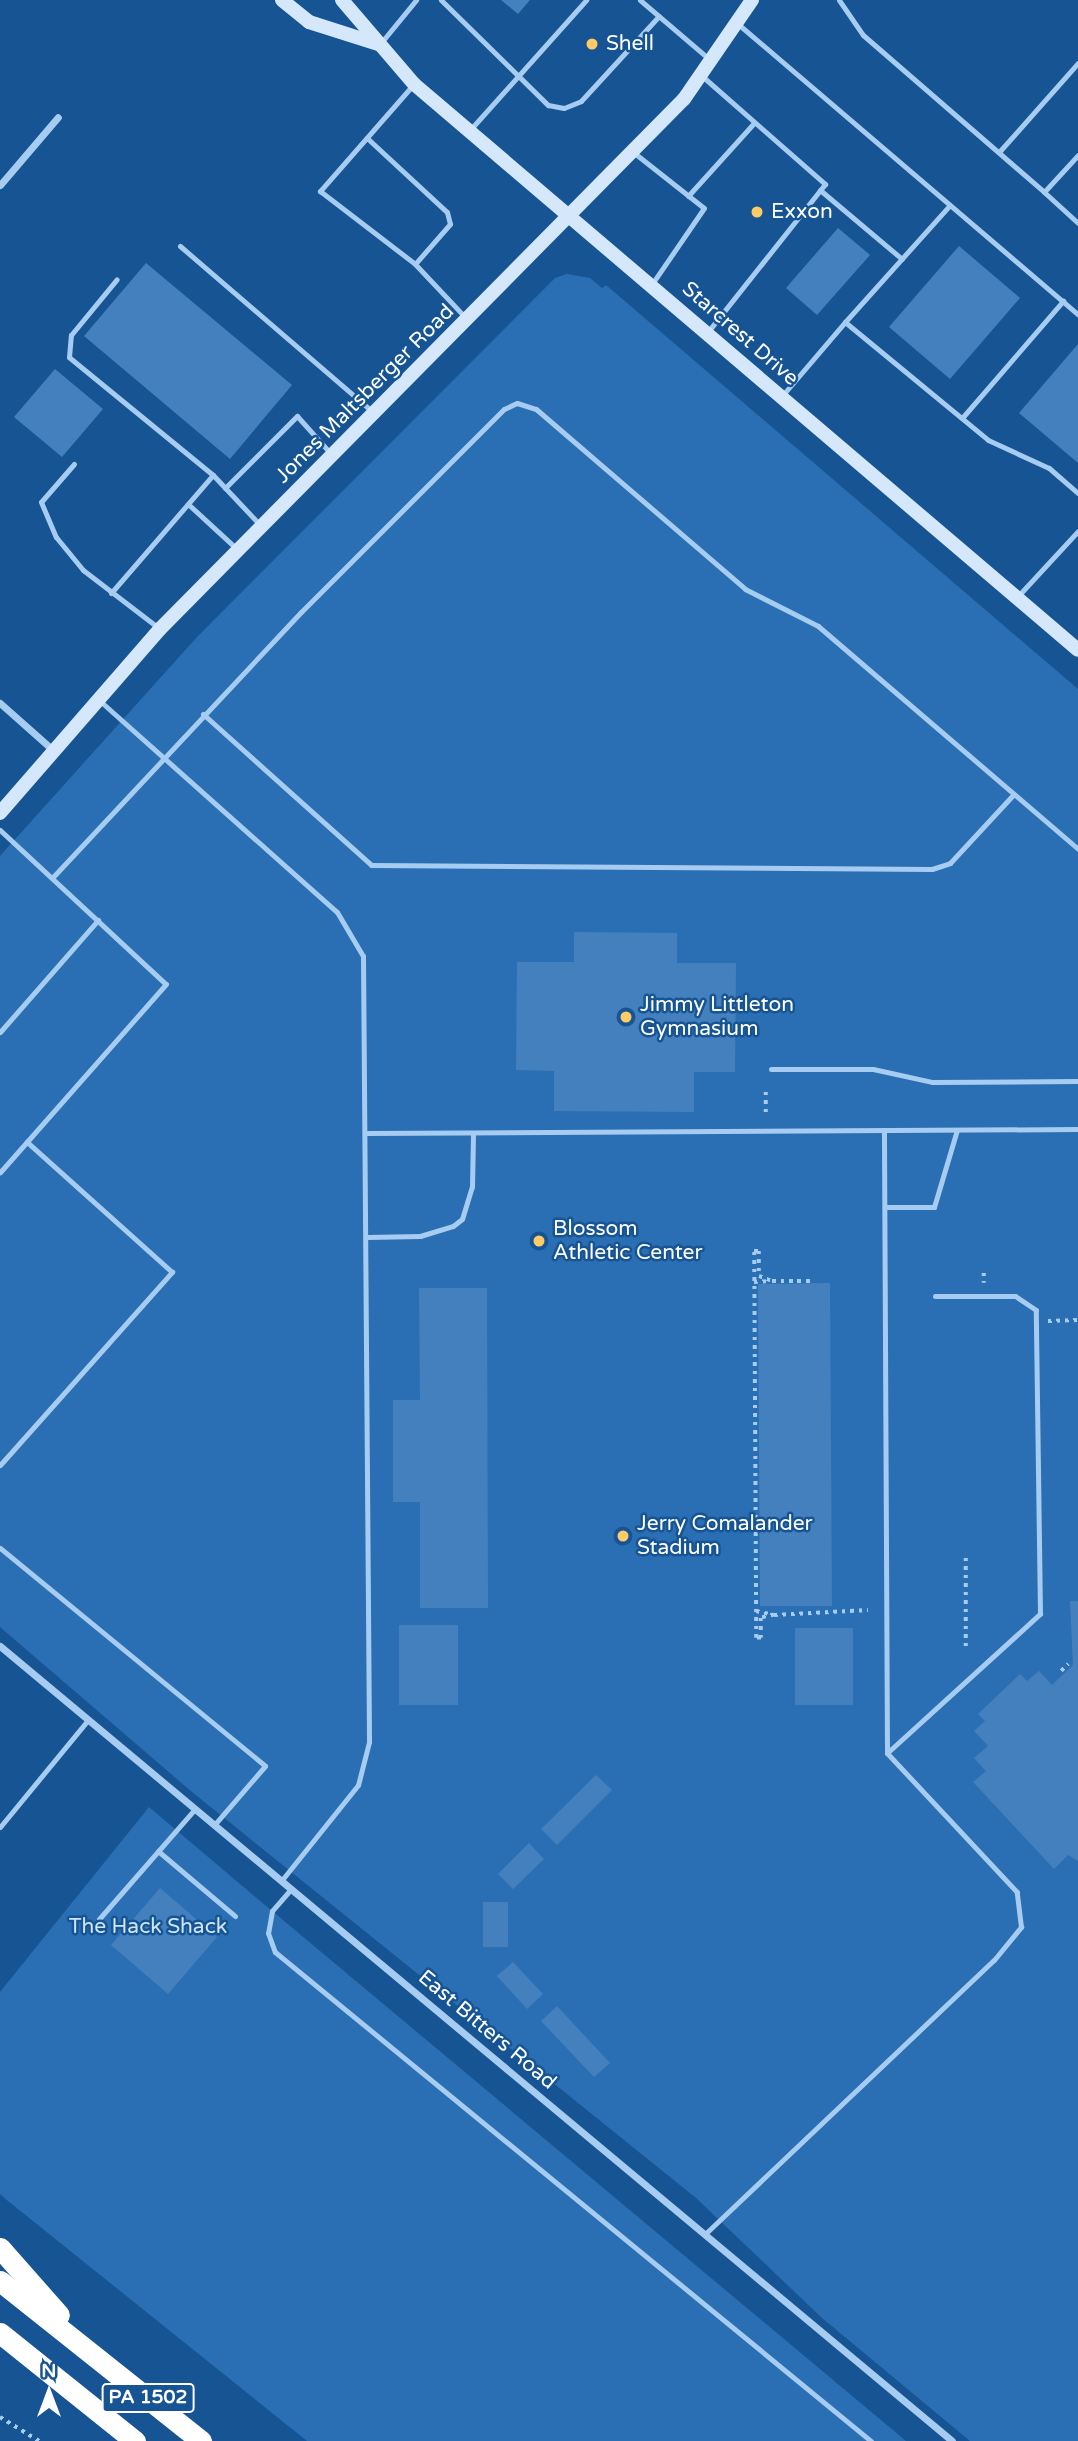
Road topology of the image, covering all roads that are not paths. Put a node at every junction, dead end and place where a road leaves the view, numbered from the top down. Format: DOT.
graph roads {
  1 [pos="282,0"];
  2 [pos="342,0"];
  3 [pos="416,0"];
  4 [pos="441,0"];
  5 [pos="586,0"];
  6 [pos="640,0"];
  7 [pos="752,0"];
  8 [pos="839,0"];
  9 [pos="659,16"];
  10 [pos="735,22"];
  11 [pos="380,44"];
  12 [pos="710,60"];
  13 [pos="1078,63"];
  14 [pos="520,76"];
  15 [pos="701,76"];
  16 [pos="414,84"];
  17 [pos="58,117"];
  18 [pos="754,123"];
  19 [pos="469,131"];
  20 [pos="367,138"];
  21 [pos="633,152"];
  22 [pos="999,152"];
  23 [pos="1076,160"];
  24 [pos="0,185"];
  25 [pos="820,190"];
  26 [pos="1044,191"];
  27 [pos="688,196"];
  28 [pos="950,205"];
  29 [pos="570,216"];
  30 [pos="1078,223"];
  31 [pos="180,246"];
  32 [pos="902,259"];
  33 [pos="415,264"];
  34 [pos="117,279"];
  35 [pos="651,285"];
  36 [pos="1063,301"];
  37 [pos="1078,314"];
  38 [pos="468,320"];
  39 [pos="845,322"];
  40 [pos="707,333"];
  41 [pos="781,397"];
  42 [pos="375,414"];
  43 [pos="962,418"];
  44 [pos="334,457"];
  45 [pos="74,464"];
  46 [pos="213,475"];
  47 [pos="225,488"];
  48 [pos="1078,493"];
  49 [pos="188,504"];
  50 [pos="264,528"];
  51 [pos="1078,531"];
  52 [pos="240,552"];
  53 [pos="111,593"];
  54 [pos="1017,598"];
  55 [pos="160,629"];
  56 [pos="1078,650"];
  57 [pos="100,701"];
  58 [pos="0,703"];
  59 [pos="203,713"];
  60 [pos="54,751"];
  61 [pos="162,757"];
  62 [pos="1014,794"];
  63 [pos="0,813"];
  64 [pos="0,830"];
  65 [pos="1078,849"];
  66 [pos="52,878"];
  67 [pos="97,920"];
  68 [pos="0,1032"];
  69 [pos="771,1069"];
  70 [pos="1078,1081"];
  71 [pos="1078,1129"];
  72 [pos="884,1130"];
  73 [pos="957,1130"];
  74 [pos="367,1133"];
  75 [pos="473,1133"];
  76 [pos="27,1142"];
  77 [pos="0,1172"];
  78 [pos="885,1207"];
  79 [pos="367,1237"];
  80 [pos="935,1296"];
  81 [pos="0,1465"];
  82 [pos="0,1548"];
  83 [pos="0,1646"];
  84 [pos="88,1720"];
  85 [pos="887,1753"];
  86 [pos="195,1809"];
  87 [pos="214,1825"];
  88 [pos="0,1827"];
  89 [pos="158,1851"];
  90 [pos="281,1881"];
  91 [pos="291,1889"];
  92 [pos="235,1916"];
  93 [pos="99,1919"];
  94 [pos="705,2234"];
  95 [pos="0,2248"];
  96 [pos="0,2281"];
  97 [pos="0,2333"];
  98 [pos="0,2348"];
  99 [pos="95,2356"];
  100 [pos="74,2392"];
  101 [pos="135,2441"];
  102 [pos="201,2441"];
  103 [pos="871,2441"];
  104 [pos="952,2441"];
  1 -- 11 [label="main road"];
  2 -- 11 [label="main road, Starcrest Drive"];
  3 -- 11 [label="lane"];
  4 -- 14 [label="lane"];
  5 -- 14 [label="lane"];
  6 -- 9 [label="lane"];
  7 -- 10 [label="main road, Jones Maltsberger Road"];
  8 -- 22 [label="lane"];
  9 -- 12 [label="lane"];
  9 -- 14 [label="lane"];
  10 -- 12 [label="main road, Jones Maltsberger Road"];
  10 -- 28 [label="lane"];
  11 -- 16 [label="main road, Starcrest Drive"];
  12 -- 15 [label="main road, Jones Maltsberger Road"];
  13 -- 22 [label="lane"];
  14 -- 19 [label="lane"];
  15 -- 18 [label="lane"];
  15 -- 21 [label="main road, Jones Maltsberger Road"];
  16 -- 19 [label="main road, Starcrest Drive"];
  16 -- 20 [label="lane"];
  17 -- 24 [label="street"];
  18 -- 25 [label="lane"];
  18 -- 27 [label="lane"];
  19 -- 29 [label="main road, Starcrest Drive"];
  20 -- 33 [label="lane"];
  20 -- 33 [label="lane"];
  21 -- 27 [label="lane"];
  21 -- 29 [label="main road, Jones Maltsberger Road"];
  22 -- 26 [label="lane"];
  23 -- 26 [label="lane"];
  25 -- 32 [label="lane"];
  25 -- 40 [label="lane"];
  26 -- 30 [label="lane"];
  27 -- 35 [label="lane"];
  28 -- 32 [label="lane"];
  28 -- 36 [label="lane"];
  29 -- 35 [label="main road, Starcrest Drive"];
  29 -- 38 [label="main road, Jones Maltsberger Road"];
  31 -- 42 [label="lane"];
  32 -- 39 [label="lane"];
  33 -- 38 [label="lane"];
  34 -- 46 [label="lane"];
  35 -- 40 [label="main road, Starcrest Drive"];
  36 -- 37 [label="lane"];
  36 -- 43 [label="lane"];
  38 -- 42 [label="main road, Jones Maltsberger Road"];
  39 -- 41 [label="lane"];
  39 -- 43 [label="lane"];
  40 -- 41 [label="main road, Starcrest Drive"];
  41 -- 54 [label="main road, Starcrest Drive"];
  42 -- 44 [label="main road, Jones Maltsberger Road"];
  43 -- 48 [label="lane"];
  44 -- 47 [label="lane"];
  44 -- 50 [label="main road, Jones Maltsberger Road"];
  45 -- 53 [label="lane"];
  46 -- 47 [label="lane"];
  46 -- 49 [label="lane"];
  47 -- 50 [label="lane"];
  49 -- 52 [label="lane"];
  49 -- 53 [label="lane"];
  50 -- 52 [label="main road, Jones Maltsberger Road"];
  51 -- 54 [label="lane"];
  52 -- 55 [label="main road, Jones Maltsberger Road"];
  53 -- 55 [label="lane"];
  54 -- 56 [label="main road, Starcrest Drive"];
  55 -- 57 [label="main road, Jones Maltsberger Road"];
  57 -- 60 [label="main road, Jones Maltsberger Road"];
  57 -- 61 [label="lane"];
  58 -- 60 [label="street"];
  59 -- 61 [label="lane"];
  59 -- 62 [label="lane"];
  59 -- 62 [label="lane"];
  60 -- 63 [label="main road, Jones Maltsberger Road"];
  61 -- 66 [label="lane"];
  61 -- 74 [label="lane"];
  62 -- 65 [label="lane"];
  64 -- 66 [label="lane"];
  66 -- 67 [label="lane"];
  67 -- 68 [label="lane"];
  67 -- 76 [label="lane"];
  69 -- 70 [label="lane"];
  71 -- 73 [label="lane"];
  72 -- 73 [label="lane"];
  72 -- 75 [label="lane"];
  72 -- 78 [label="lane"];
  73 -- 78 [label="lane"];
  74 -- 75 [label="lane"];
  74 -- 79 [label="lane"];
  75 -- 79 [label="lane"];
  76 -- 77 [label="lane"];
  76 -- 81 [label="lane"];
  78 -- 85 [label="lane"];
  79 -- 90 [label="lane"];
  80 -- 85 [label="lane"];
  82 -- 87 [label="lane"];
  83 -- 84 [label="street, East Bitters Road"];
  84 -- 86 [label="street, East Bitters Road"];
  84 -- 88 [label="lane"];
  85 -- 94 [label="lane"];
  86 -- 87 [label="street, East Bitters Road"];
  86 -- 89 [label="lane"];
  87 -- 90 [label="street, East Bitters Road"];
  89 -- 92 [label="lane"];
  89 -- 93 [label="lane"];
  90 -- 91 [label="street, East Bitters Road"];
  91 -- 94 [label="street, East Bitters Road"];
  91 -- 103 [label="lane"];
  94 -- 104 [label="street, East Bitters Road"];
  95 -- 99 [label="highway"];
  96 -- 99 [label="highway, PA 1502"];
  97 -- 100 [label="highway, PA 1502"];
  98 -- 100 [label="highway"];
  99 -- 102 [label="highway, PA 1502"];
  100 -- 101 [label="highway, PA 1502"];
}
